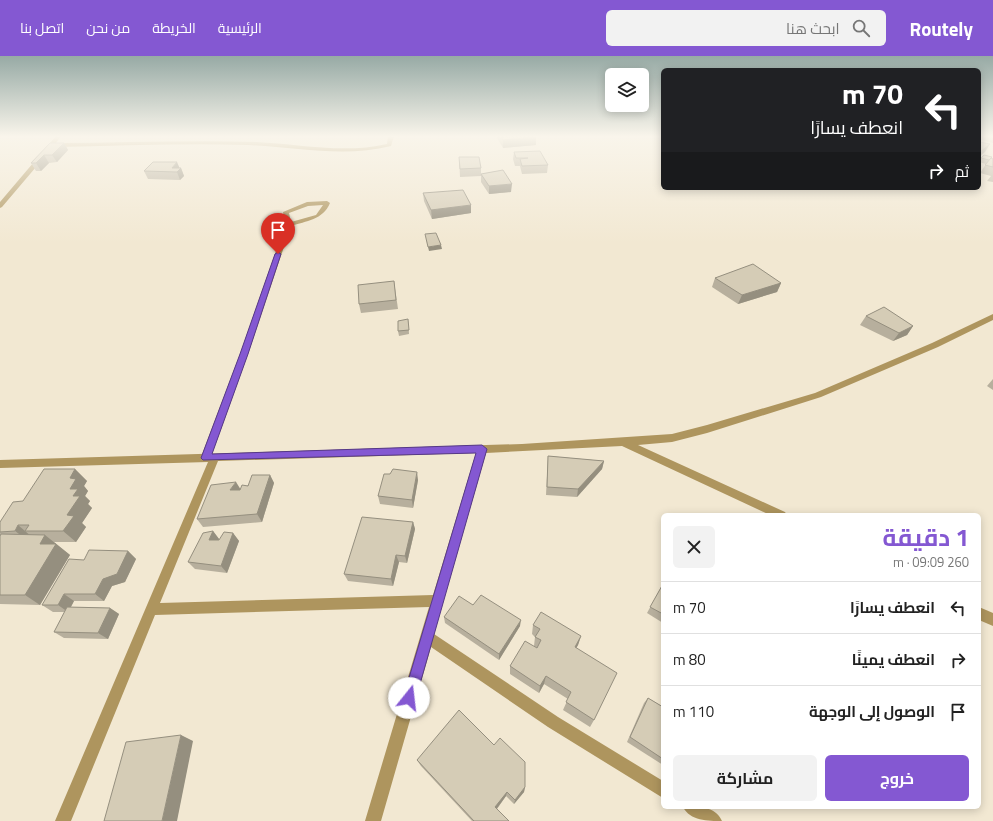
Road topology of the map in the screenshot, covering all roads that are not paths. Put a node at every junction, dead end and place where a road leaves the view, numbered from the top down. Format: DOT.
graph roads {
  1 [pos="29,172"];
  2 [pos="0,206"];
  3 [pos="288,225"];
  4 [pos="993,317"];
  5 [pos="623,442"];
  6 [pos="482,449"];
  7 [pos="210,457"];
  8 [pos="50,463"];
  9 [pos="0,464"];
  10 [pos="42,475"];
  11 [pos="777,513"];
  12 [pos="438,601"];
  13 [pos="152,609"];
  14 [pos="981,614"];
  15 [pos="993,620"];
  16 [pos="428,637"];
  17 [pos="661,789"];
  18 [pos="694,809"];
  19 [pos="63,821"];
  20 [pos="373,821"];
  21 [pos="714,821"];
  1 -- 2 [label="street"];
  3 -- 3 [label="lane"];
  3 -- 7 [label="lane"];
  4 -- 5 [label="street"];
  5 -- 6 [label="street"];
  5 -- 11 [label="street"];
  6 -- 7 [label="street"];
  6 -- 12 [label="street"];
  7 -- 8 [label="street"];
  7 -- 13 [label="street"];
  8 -- 9 [label="street"];
  8 -- 10 [label="street"];
  12 -- 13 [label="street"];
  12 -- 16 [label="street"];
  13 -- 19 [label="street"];
  14 -- 15 [label="street"];
  16 -- 17 [label="street"];
  16 -- 20 [label="street"];
  18 -- 21 [label="street"];
}
